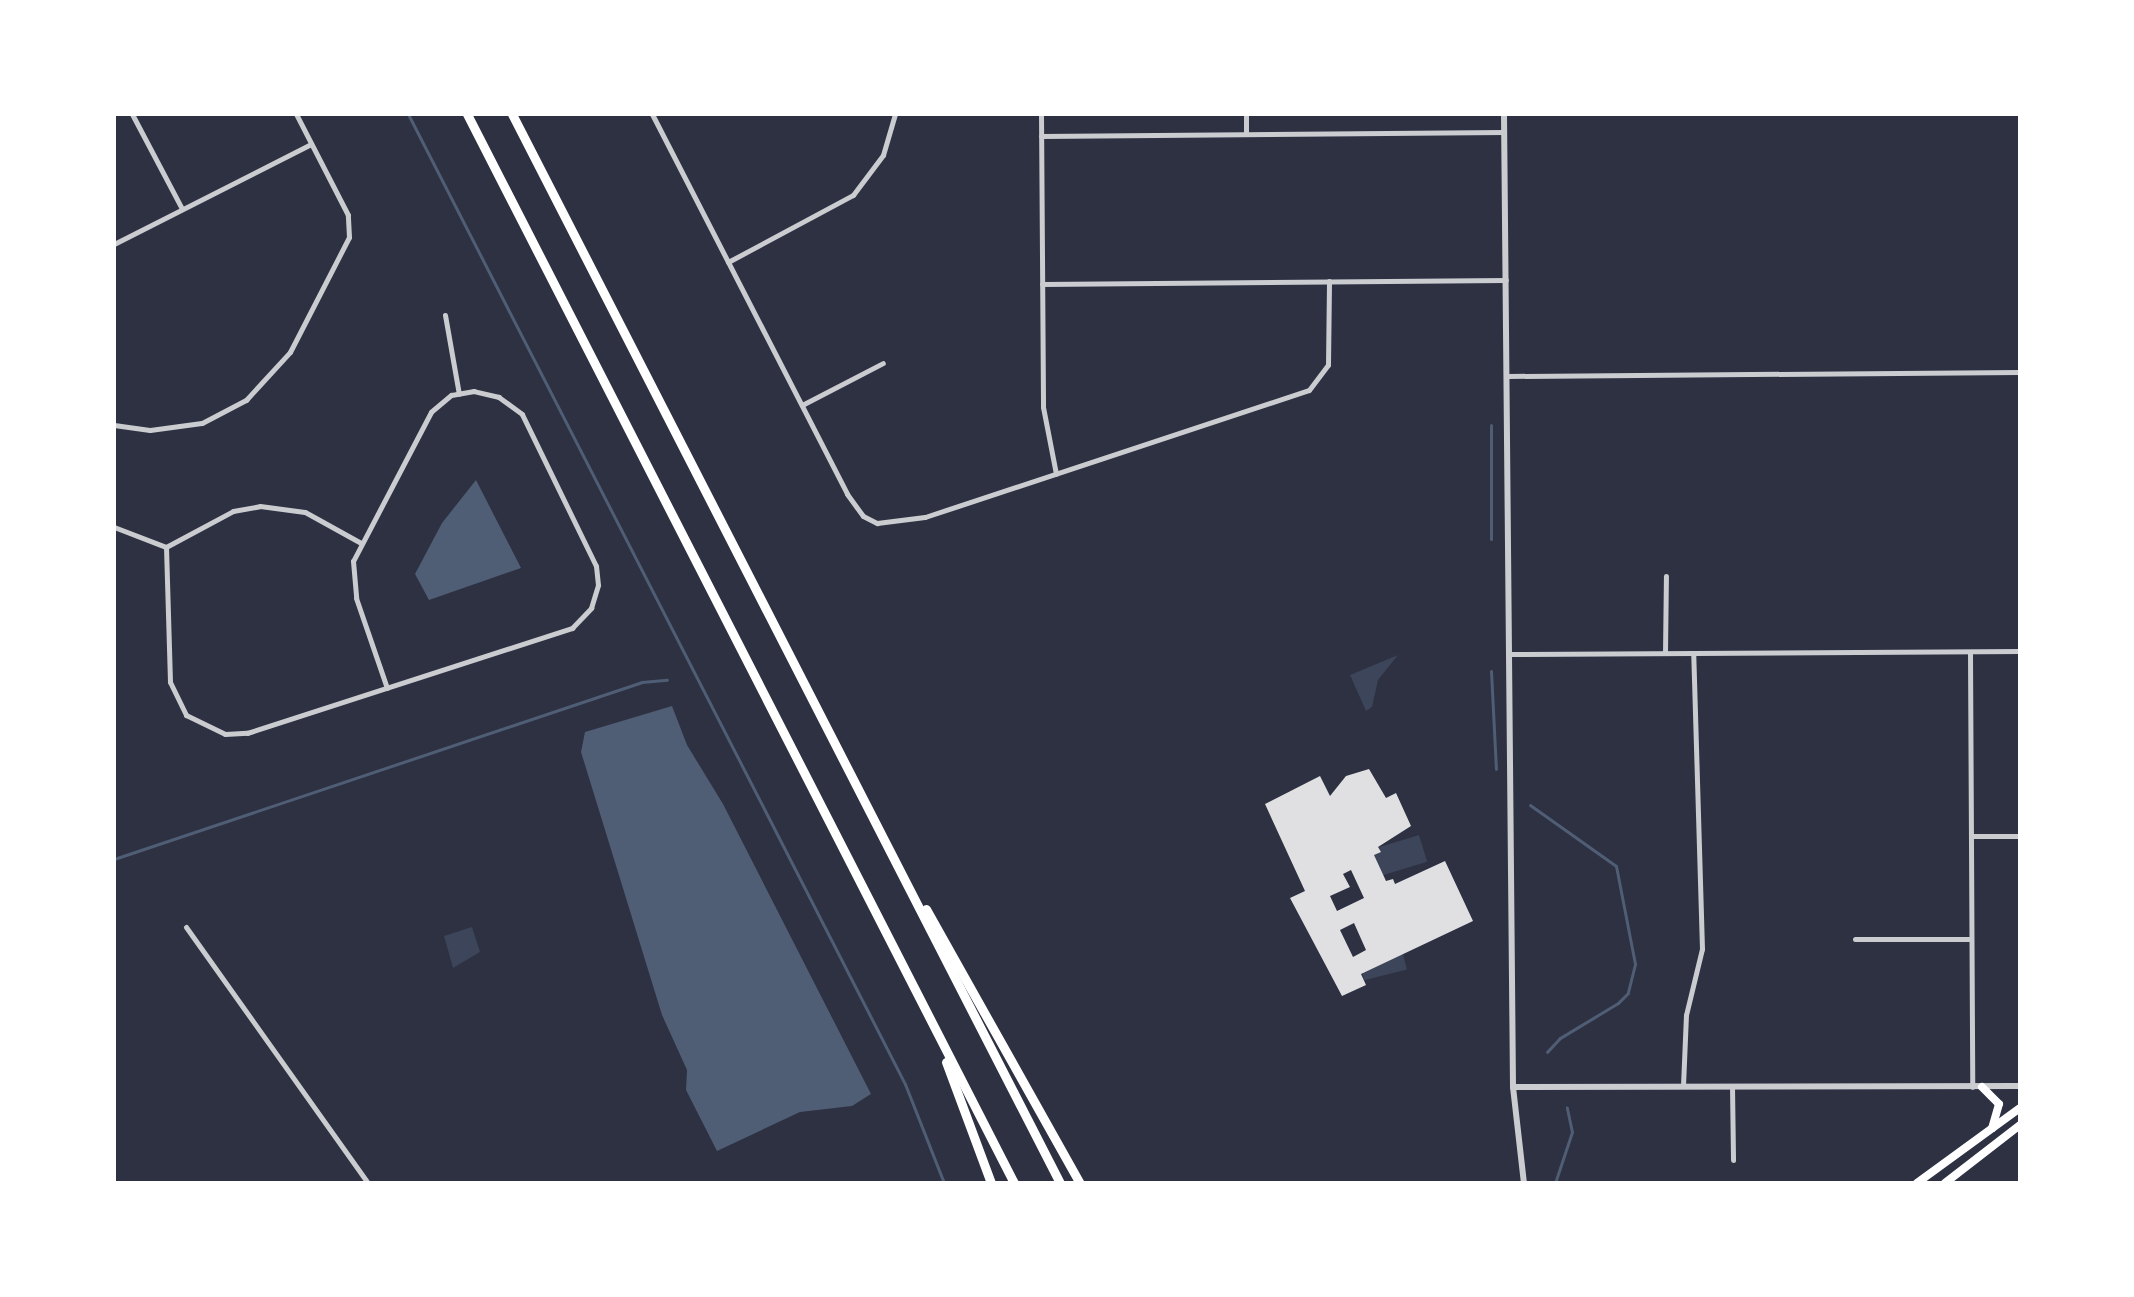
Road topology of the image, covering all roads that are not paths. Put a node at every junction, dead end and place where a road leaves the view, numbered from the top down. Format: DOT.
graph roads {
  1 [pos="132,114"];
  2 [pos="296,114"];
  3 [pos="467,114"];
  4 [pos="512,114"];
  5 [pos="895,114"];
  6 [pos="1041,114"];
  7 [pos="1246,114"];
  8 [pos="1504,114"];
  9 [pos="654,115"];
  10 [pos="1504,132"];
  11 [pos="1246,134"];
  12 [pos="1041,136"];
  13 [pos="311,144"];
  14 [pos="182,209"];
  15 [pos="114,244"];
  16 [pos="728,262"];
  17 [pos="1506,280"];
  18 [pos="1329,281"];
  19 [pos="1042,284"];
  20 [pos="445,315"];
  21 [pos="883,363"];
  22 [pos="2020,372"];
  23 [pos="1508,376"];
  24 [pos="459,394"];
  25 [pos="802,405"];
  26 [pos="114,425"];
  27 [pos="1056,474"];
  28 [pos="114,527"];
  29 [pos="361,543"];
  30 [pos="166,547"];
  31 [pos="1666,576"];
  32 [pos="2020,651"];
  33 [pos="1970,652"];
  34 [pos="1665,653"];
  35 [pos="1693,653"];
  36 [pos="1510,654"];
  37 [pos="387,688"];
  38 [pos="874,819"];
  39 [pos="1971,836"];
  40 [pos="2020,836"];
  41 [pos="186,927"];
  42 [pos="1855,939"];
  43 [pos="1971,939"];
  44 [pos="943,1047"];
  45 [pos="1732,1085"];
  46 [pos="1683,1086"];
  47 [pos="2020,1086"];
  48 [pos="1513,1087"];
  49 [pos="1977,1087"];
  50 [pos="2020,1108"];
  51 [pos="2020,1125"];
  52 [pos="1992,1128"];
  53 [pos="1733,1160"];
  54 [pos="368,1183"];
  55 [pos="991,1183"];
  56 [pos="1014,1183"];
  57 [pos="1060,1183"];
  58 [pos="1080,1183"];
  59 [pos="1524,1183"];
  60 [pos="1917,1183"];
  61 [pos="1945,1183"];
  1 -- 14 [label="street"];
  2 -- 13 [label="street"];
  3 -- 44 [label="highway"];
  4 -- 38 [label="highway"];
  5 -- 16 [label="street"];
  6 -- 12 [label="street"];
  7 -- 11 [label="street"];
  8 -- 10 [label="street"];
  9 -- 16 [label="street"];
  10 -- 11 [label="street"];
  10 -- 17 [label="street"];
  11 -- 12 [label="street"];
  12 -- 19 [label="street"];
  13 -- 14 [label="street"];
  13 -- 26 [label="street"];
  14 -- 15 [label="street"];
  16 -- 25 [label="street"];
  17 -- 18 [label="street"];
  17 -- 23 [label="street"];
  18 -- 19 [label="street"];
  18 -- 27 [label="street"];
  19 -- 27 [label="street"];
  20 -- 24 [label="street"];
  21 -- 25 [label="street"];
  22 -- 23 [label="street"];
  23 -- 36 [label="street"];
  24 -- 29 [label="street"];
  24 -- 37 [label="street"];
  25 -- 27 [label="street"];
  28 -- 30 [label="street"];
  29 -- 30 [label="street"];
  29 -- 37 [label="street"];
  30 -- 37 [label="street"];
  31 -- 34 [label="street"];
  32 -- 33 [label="street"];
  33 -- 35 [label="street"];
  33 -- 39 [label="street"];
  34 -- 35 [label="street"];
  34 -- 36 [label="street"];
  35 -- 46 [label="street"];
  36 -- 48 [label="street"];
  38 -- 57 [label="highway"];
  38 -- 58 [label="highway"];
  39 -- 40 [label="street"];
  39 -- 43 [label="street"];
  41 -- 54 [label="street"];
  42 -- 43 [label="street"];
  43 -- 49 [label="street"];
  44 -- 55 [label="highway"];
  44 -- 56 [label="highway"];
  45 -- 46 [label="street"];
  45 -- 49 [label="street"];
  45 -- 53 [label="street"];
  46 -- 48 [label="street"];
  47 -- 49 [label="street"];
  48 -- 59 [label="street"];
  49 -- 52 [label="main road"];
  50 -- 52 [label="main road"];
  51 -- 61 [label="main road"];
  52 -- 60 [label="main road"];
}
